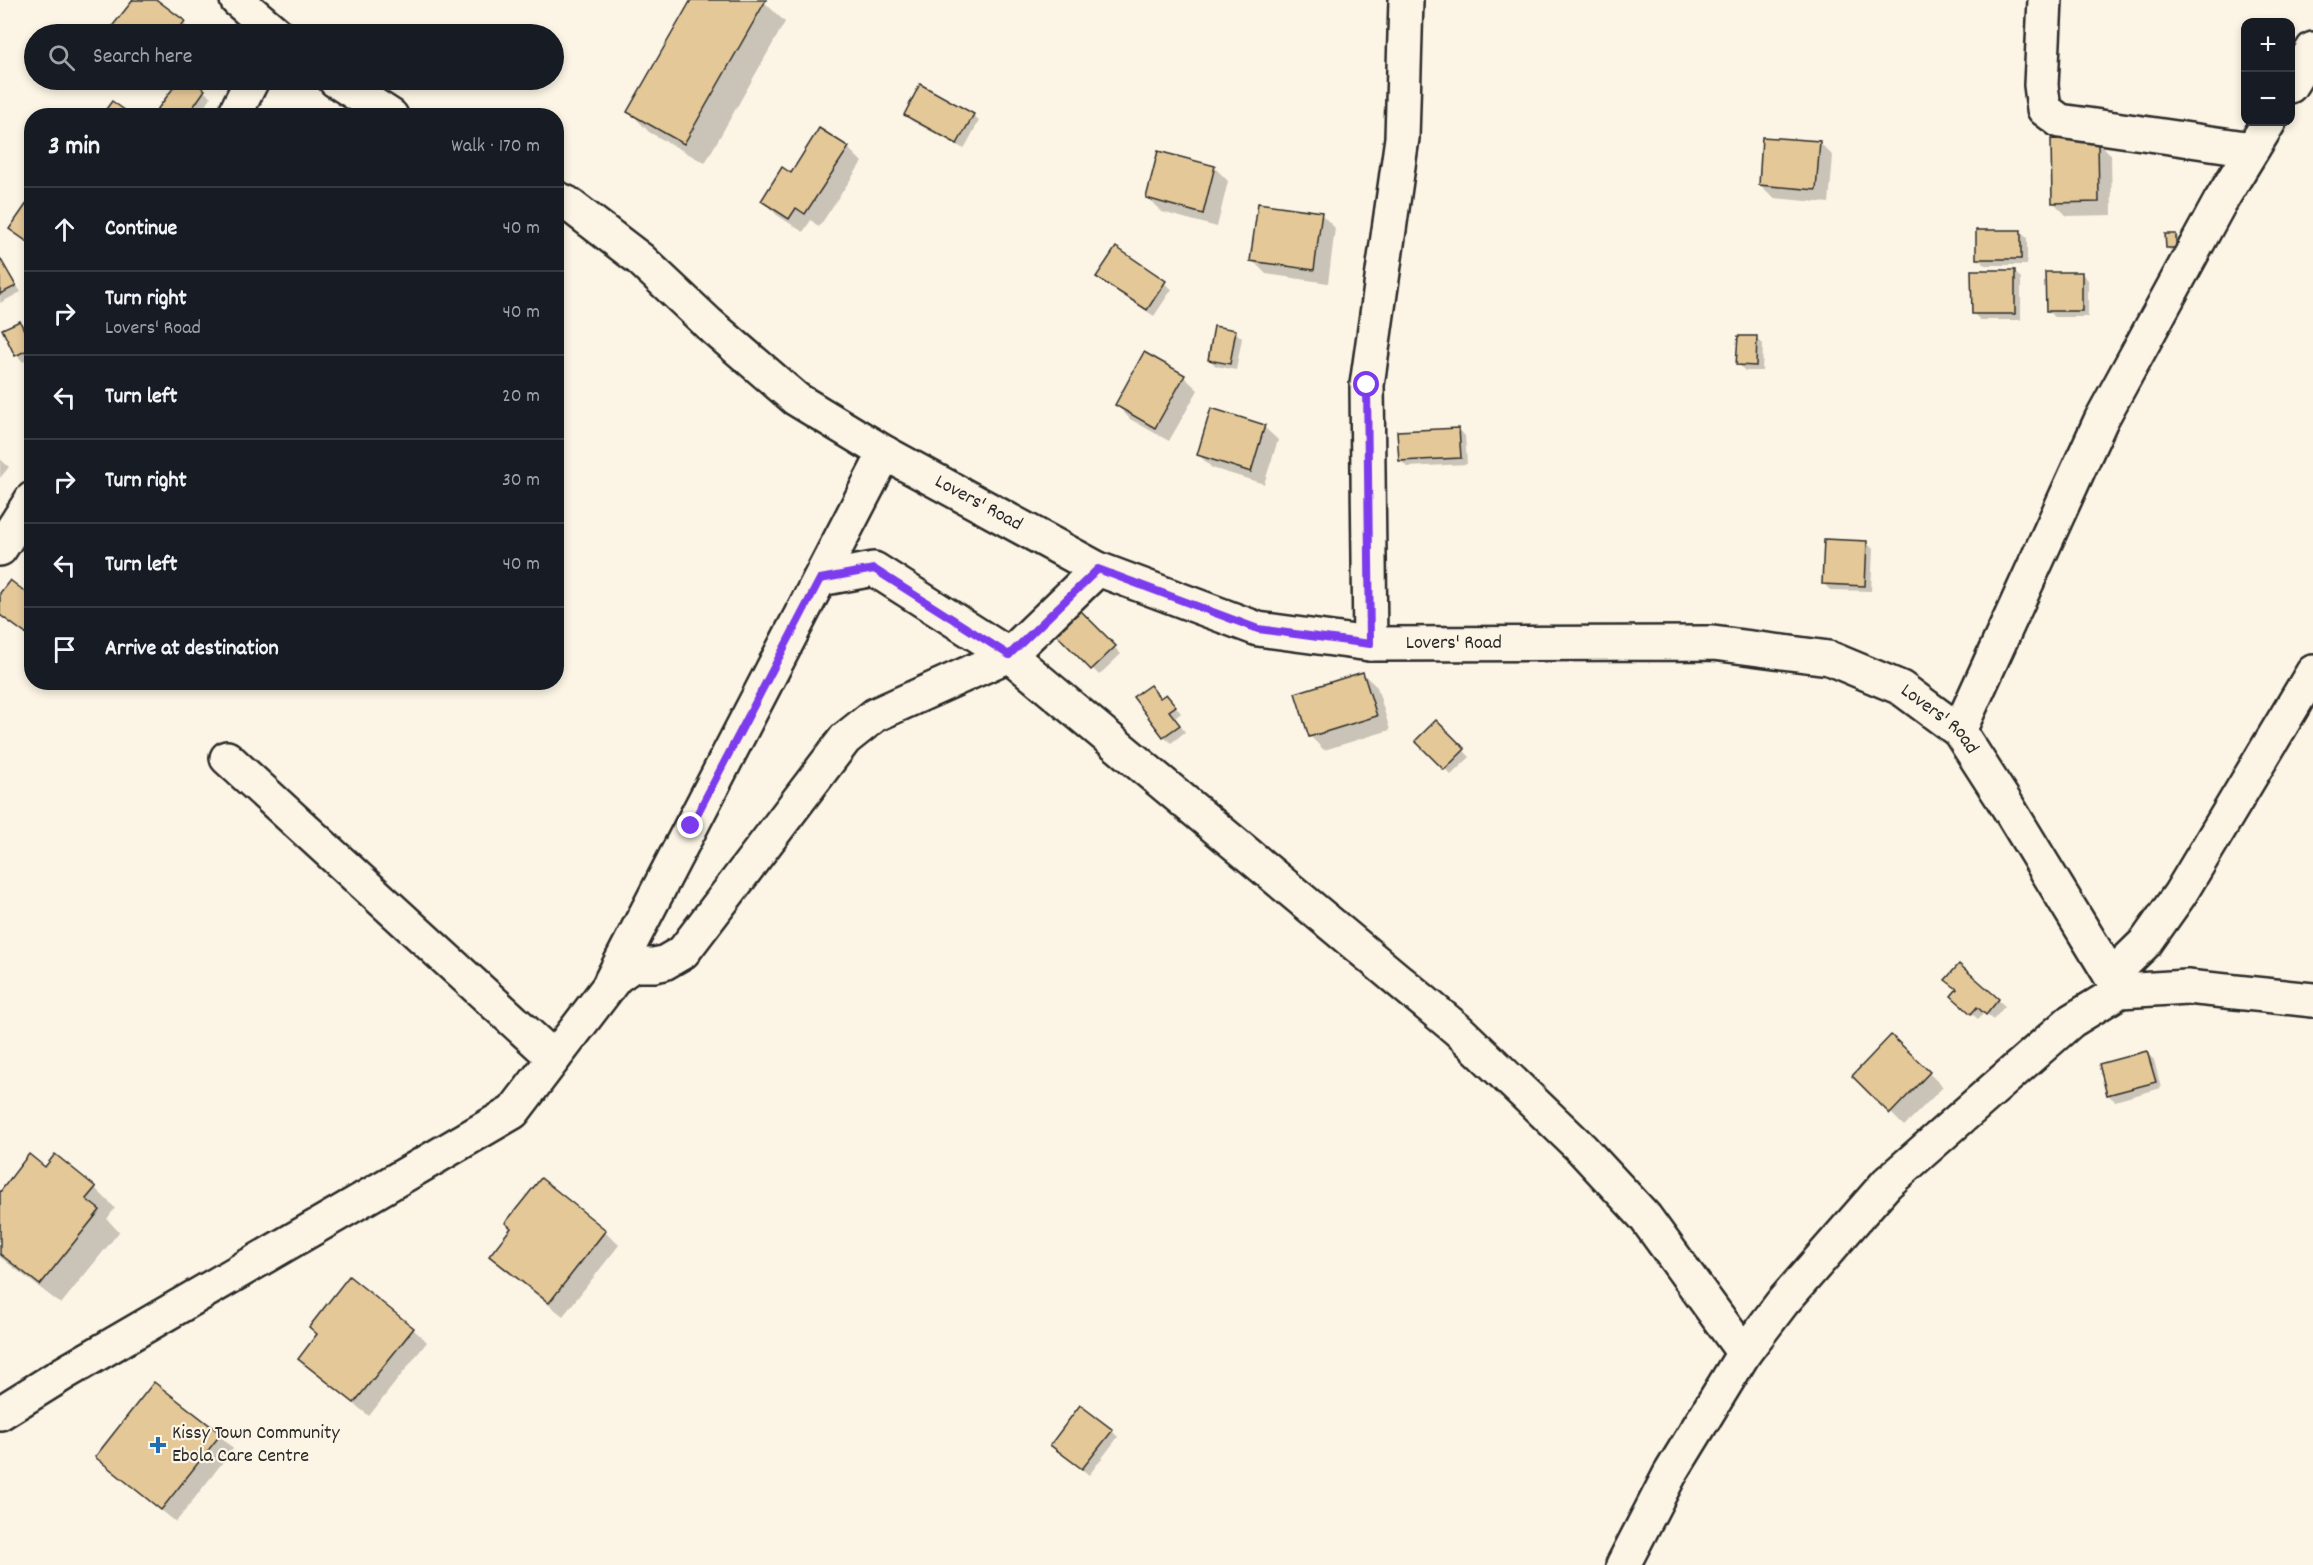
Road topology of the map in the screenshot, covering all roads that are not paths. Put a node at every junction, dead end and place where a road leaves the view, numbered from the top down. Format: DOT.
graph roads {
  1 [pos="237,0"];
  2 [pos="1406,0"];
  3 [pos="2045,0"];
  4 [pos="265,24"];
  5 [pos="2313,49"];
  6 [pos="2295,78"];
  7 [pos="247,90"];
  8 [pos="350,90"];
  9 [pos="238,108"];
  10 [pos="378,108"];
  11 [pos="2261,135"];
  12 [pos="564,202"];
  13 [pos="885,453"];
  14 [pos="24,512"];
  15 [pos="0,549"];
  16 [pos="1098,569"];
  17 [pos="820,579"];
  18 [pos="1370,644"];
  19 [pos="1009,655"];
  20 [pos="2313,672"];
  21 [pos="1959,731"];
  22 [pos="227,758"];
  23 [pos="2116,983"];
  24 [pos="606,990"];
  25 [pos="2313,1000"];
  26 [pos="554,1058"];
  27 [pos="1744,1353"];
  28 [pos="0,1413"];
  29 [pos="1623,1565"];
  1 -- 4 [label="street"];
  2 -- 18 [label="street"];
  3 -- 11 [label="street"];
  5 -- 6 [label="street"];
  7 -- 9 [label="street"];
  8 -- 10 [label="street"];
  11 -- 21 [label="street"];
  12 -- 13 [label="street, Lovers' Road"];
  13 -- 16 [label="street, Lovers' Road"];
  13 -- 17 [label="street"];
  14 -- 15 [label="street"];
  16 -- 18 [label="street, Lovers' Road"];
  16 -- 19 [label="street"];
  17 -- 19 [label="street"];
  17 -- 24 [label="street"];
  18 -- 21 [label="street, Lovers' Road"];
  19 -- 24 [label="street"];
  19 -- 27 [label="street"];
  20 -- 23 [label="street"];
  21 -- 23 [label="street, Lovers' Road"];
  22 -- 26 [label="street"];
  23 -- 25 [label="street"];
  23 -- 27 [label="street"];
  24 -- 26 [label="street"];
  26 -- 28 [label="street"];
  27 -- 29 [label="street"];
}
